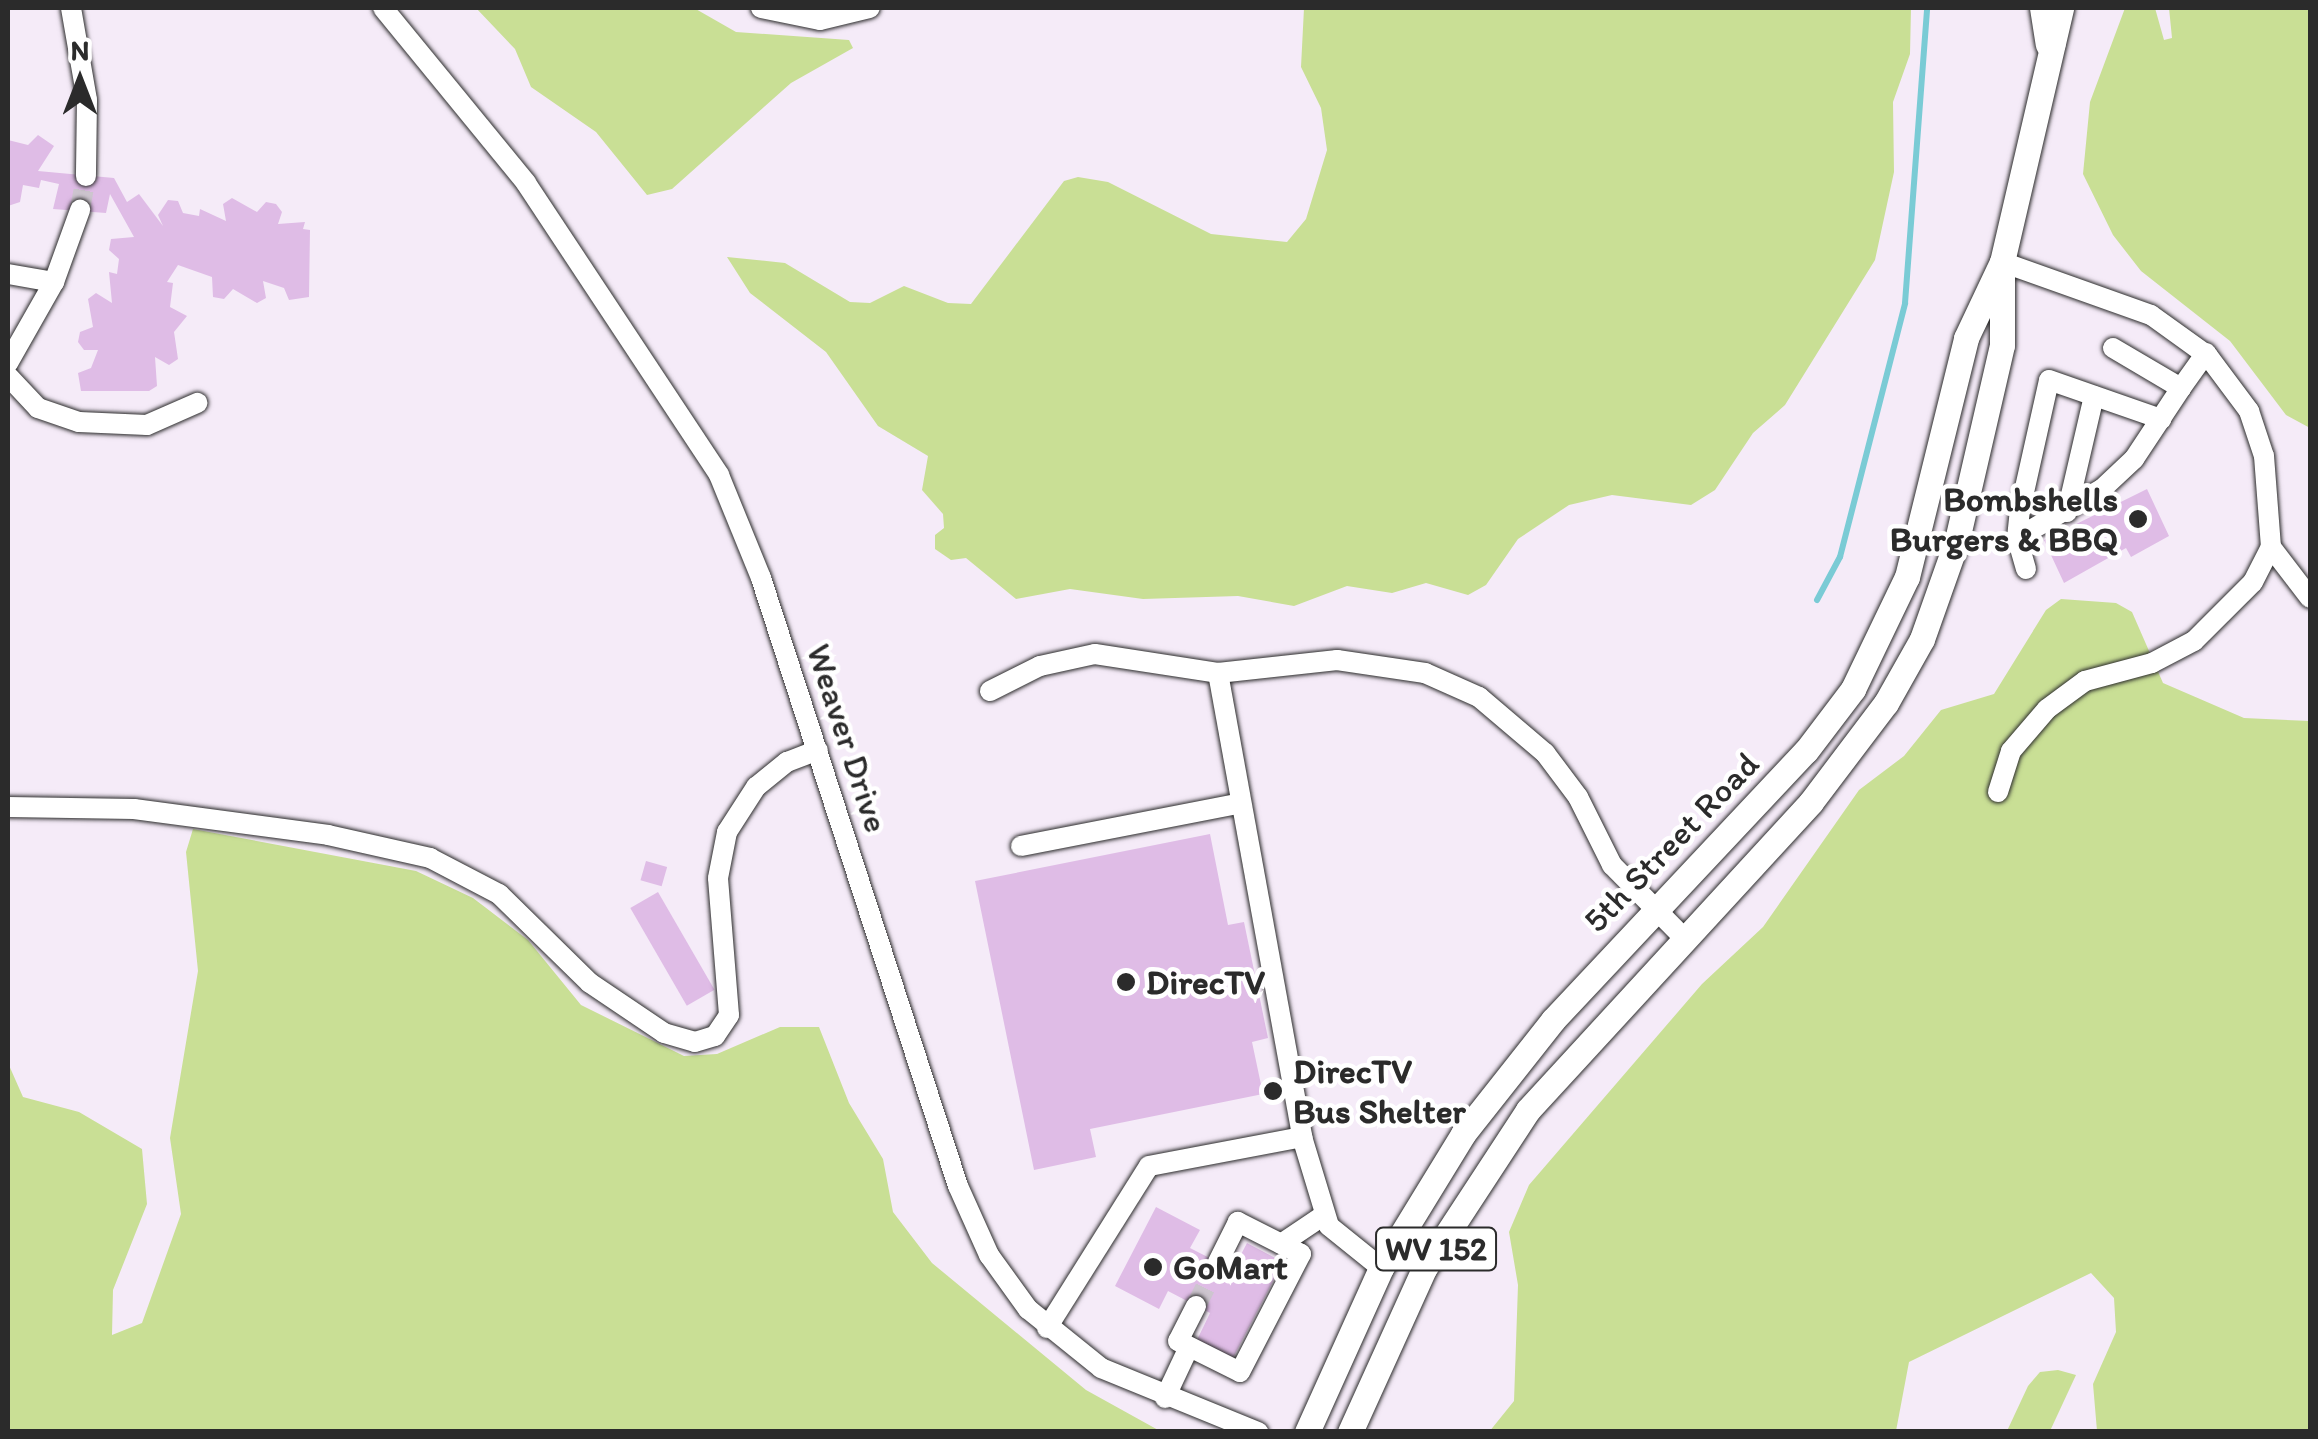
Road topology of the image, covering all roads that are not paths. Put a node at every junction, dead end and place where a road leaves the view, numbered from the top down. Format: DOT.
graph roads {
  1 [pos="71,8"];
  2 [pos="382,8"];
  3 [pos="761,8"];
  4 [pos="870,8"];
  5 [pos="2045,8"];
  6 [pos="2060,8"];
  7 [pos="2051,44"];
  8 [pos="86,176"];
  9 [pos="80,210"];
  10 [pos="2002,262"];
  11 [pos="8,274"];
  12 [pos="54,282"];
  13 [pos="2112,348"];
  14 [pos="2206,354"];
  15 [pos="8,363"];
  16 [pos="8,376"];
  17 [pos="2181,388"];
  18 [pos="2094,396"];
  19 [pos="197,403"];
  20 [pos="2161,418"];
  21 [pos="2067,512"];
  22 [pos="2017,538"];
  23 [pos="2271,546"];
  24 [pos="2026,569"];
  25 [pos="2310,598"];
  26 [pos="1218,673"];
  27 [pos="990,691"];
  28 [pos="818,750"];
  29 [pos="1998,792"];
  30 [pos="1238,804"];
  31 [pos="8,807"];
  32 [pos="1022,846"];
  33 [pos="1655,911"];
  34 [pos="1683,937"];
  35 [pos="1302,1137"];
  36 [pos="1324,1215"];
  37 [pos="1281,1244"];
  38 [pos="1218,1262"];
  39 [pos="1381,1268"];
  40 [pos="1196,1306"];
  41 [pos="1047,1328"];
  42 [pos="1189,1346"];
  43 [pos="1165,1398"];
  44 [pos="1258,1432"];
  45 [pos="1307,1432"];
  46 [pos="1350,1432"];
  1 -- 8 [label="street"];
  2 -- 28 [label="street, Weaver Drive"];
  3 -- 4 [label="street"];
  5 -- 7 [label="highway"];
  6 -- 7 [label="main road, 5th Street Road / WV 152"];
  7 -- 10 [label="main road, 5th Street Road / WV 152"];
  9 -- 12 [label="street"];
  10 -- 14 [label="street"];
  10 -- 33 [label="main road, 5th Street Road / WV 152"];
  10 -- 34 [label="main road, 5th Street Road / WV 152"];
  11 -- 12 [label="street"];
  12 -- 15 [label="street"];
  13 -- 17 [label="street"];
  14 -- 17 [label="street"];
  14 -- 23 [label="street"];
  16 -- 19 [label="street"];
  17 -- 20 [label="street"];
  18 -- 20 [label="street"];
  18 -- 21 [label="street"];
  18 -- 22 [label="street"];
  20 -- 21 [label="street"];
  21 -- 22 [label="street"];
  22 -- 24 [label="street"];
  23 -- 25 [label="street"];
  23 -- 29 [label="street"];
  26 -- 27 [label="street"];
  26 -- 30 [label="street"];
  26 -- 33 [label="street"];
  28 -- 31 [label="street"];
  28 -- 41 [label="street, Weaver Drive"];
  30 -- 32 [label="street"];
  30 -- 35 [label="street"];
  33 -- 34 [label="street"];
  33 -- 39 [label="main road, 5th Street Road / WV 152"];
  34 -- 46 [label="main road, 5th Street Road / WV 152"];
  35 -- 36 [label="street"];
  35 -- 41 [label="street"];
  36 -- 37 [label="street"];
  36 -- 39 [label="street"];
  37 -- 38 [label="street"];
  37 -- 42 [label="street"];
  39 -- 45 [label="main road, 5th Street Road / WV 152"];
  40 -- 42 [label="street"];
  41 -- 43 [label="street, Weaver Drive"];
  42 -- 43 [label="street"];
  43 -- 44 [label="street, Weaver Drive"];
}
